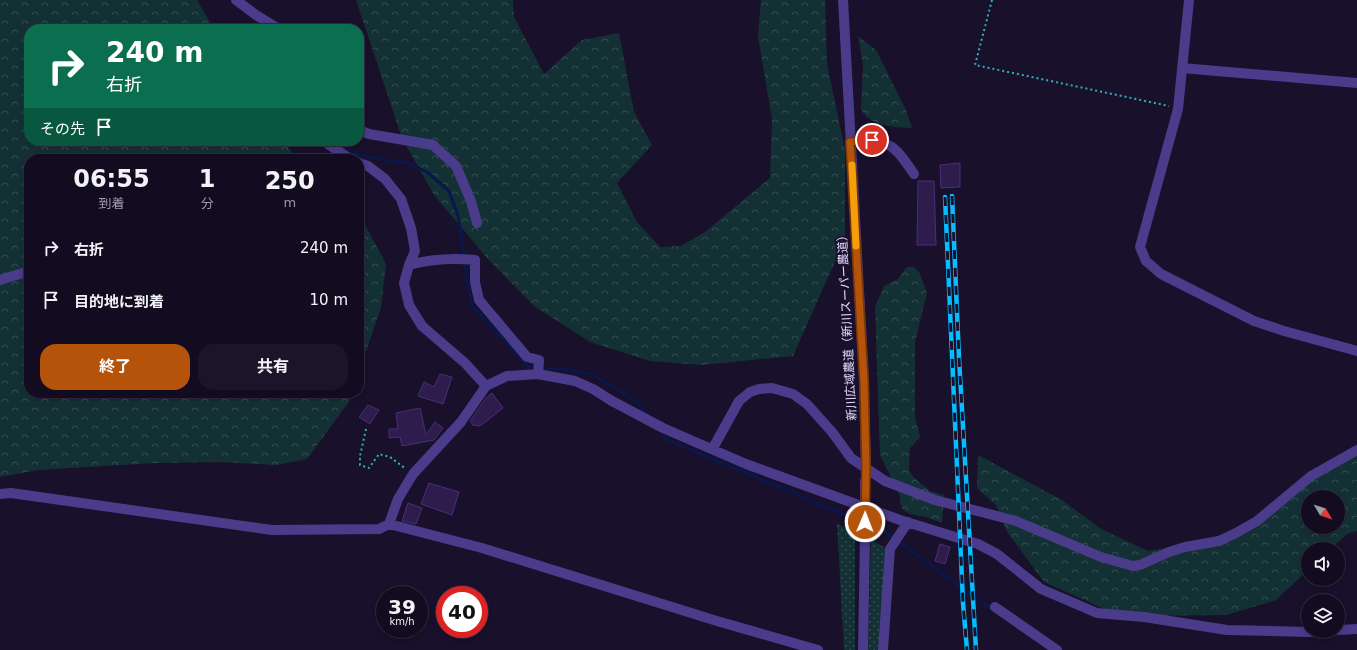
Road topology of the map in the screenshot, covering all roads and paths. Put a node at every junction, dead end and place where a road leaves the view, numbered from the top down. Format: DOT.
graph roads {
  1 [pos="236,0"];
  2 [pos="843,0"];
  3 [pos="992,0"];
  4 [pos="1189,0"];
  5 [pos="271,24"];
  6 [pos="1182,68"];
  7 [pos="1357,83"];
  8 [pos="1178,108"];
  9 [pos="364,132"];
  10 [pos="850,142"];
  11 [pos="331,146"];
  12 [pos="343,154"];
  13 [pos="364,164"];
  14 [pos="914,174"];
  15 [pos="477,223"];
  16 [pos="409,265"];
  17 [pos="24,273"];
  18 [pos="0,280"];
  19 [pos="1357,351"];
  20 [pos="538,374"];
  21 [pos="486,386"];
  22 [pos="366,429"];
  23 [pos="713,448"];
  24 [pos="1357,450"];
  25 [pos="866,468"];
  26 [pos="413,474"];
  27 [pos="0,494"];
  28 [pos="908,522"];
  29 [pos="388,524"];
  30 [pos="995,607"];
  31 [pos="1357,629"];
  32 [pos="1345,630"];
  33 [pos="1301,632"];
  34 [pos="818,650"];
  35 [pos="863,650"];
  36 [pos="883,650"];
  37 [pos="1057,650"];
  1 -- 5 [label="street"];
  2 -- 10 [label="street, 新川広域農道（新川スーパー農道）"];
  3 -- 8 [label="path"];
  4 -- 6 [label="street"];
  6 -- 7 [label="street"];
  6 -- 8 [label="street"];
  8 -- 19 [label="street"];
  9 -- 15 [label="street"];
  10 -- 14 [label="street"];
  10 -- 25 [label="street, 新川広域農道（新川スーパー農道）"];
  11 -- 12 [label="street"];
  13 -- 16 [label="street"];
  16 -- 20 [label="street"];
  16 -- 21 [label="street"];
  17 -- 18 [label="street"];
  20 -- 21 [label="street"];
  20 -- 23 [label="street"];
  21 -- 26 [label="street"];
  22 -- 26 [label="path"];
  23 -- 25 [label="street"];
  23 -- 28 [label="street"];
  24 -- 25 [label="street"];
  25 -- 35 [label="street, 新川広域農道（新川スーパー農道）, bridge"];
  26 -- 29 [label="street"];
  27 -- 29 [label="street"];
  28 -- 33 [label="street"];
  28 -- 36 [label="street"];
  29 -- 34 [label="street"];
  30 -- 37 [label="street"];
  31 -- 32 [label="street"];
}
